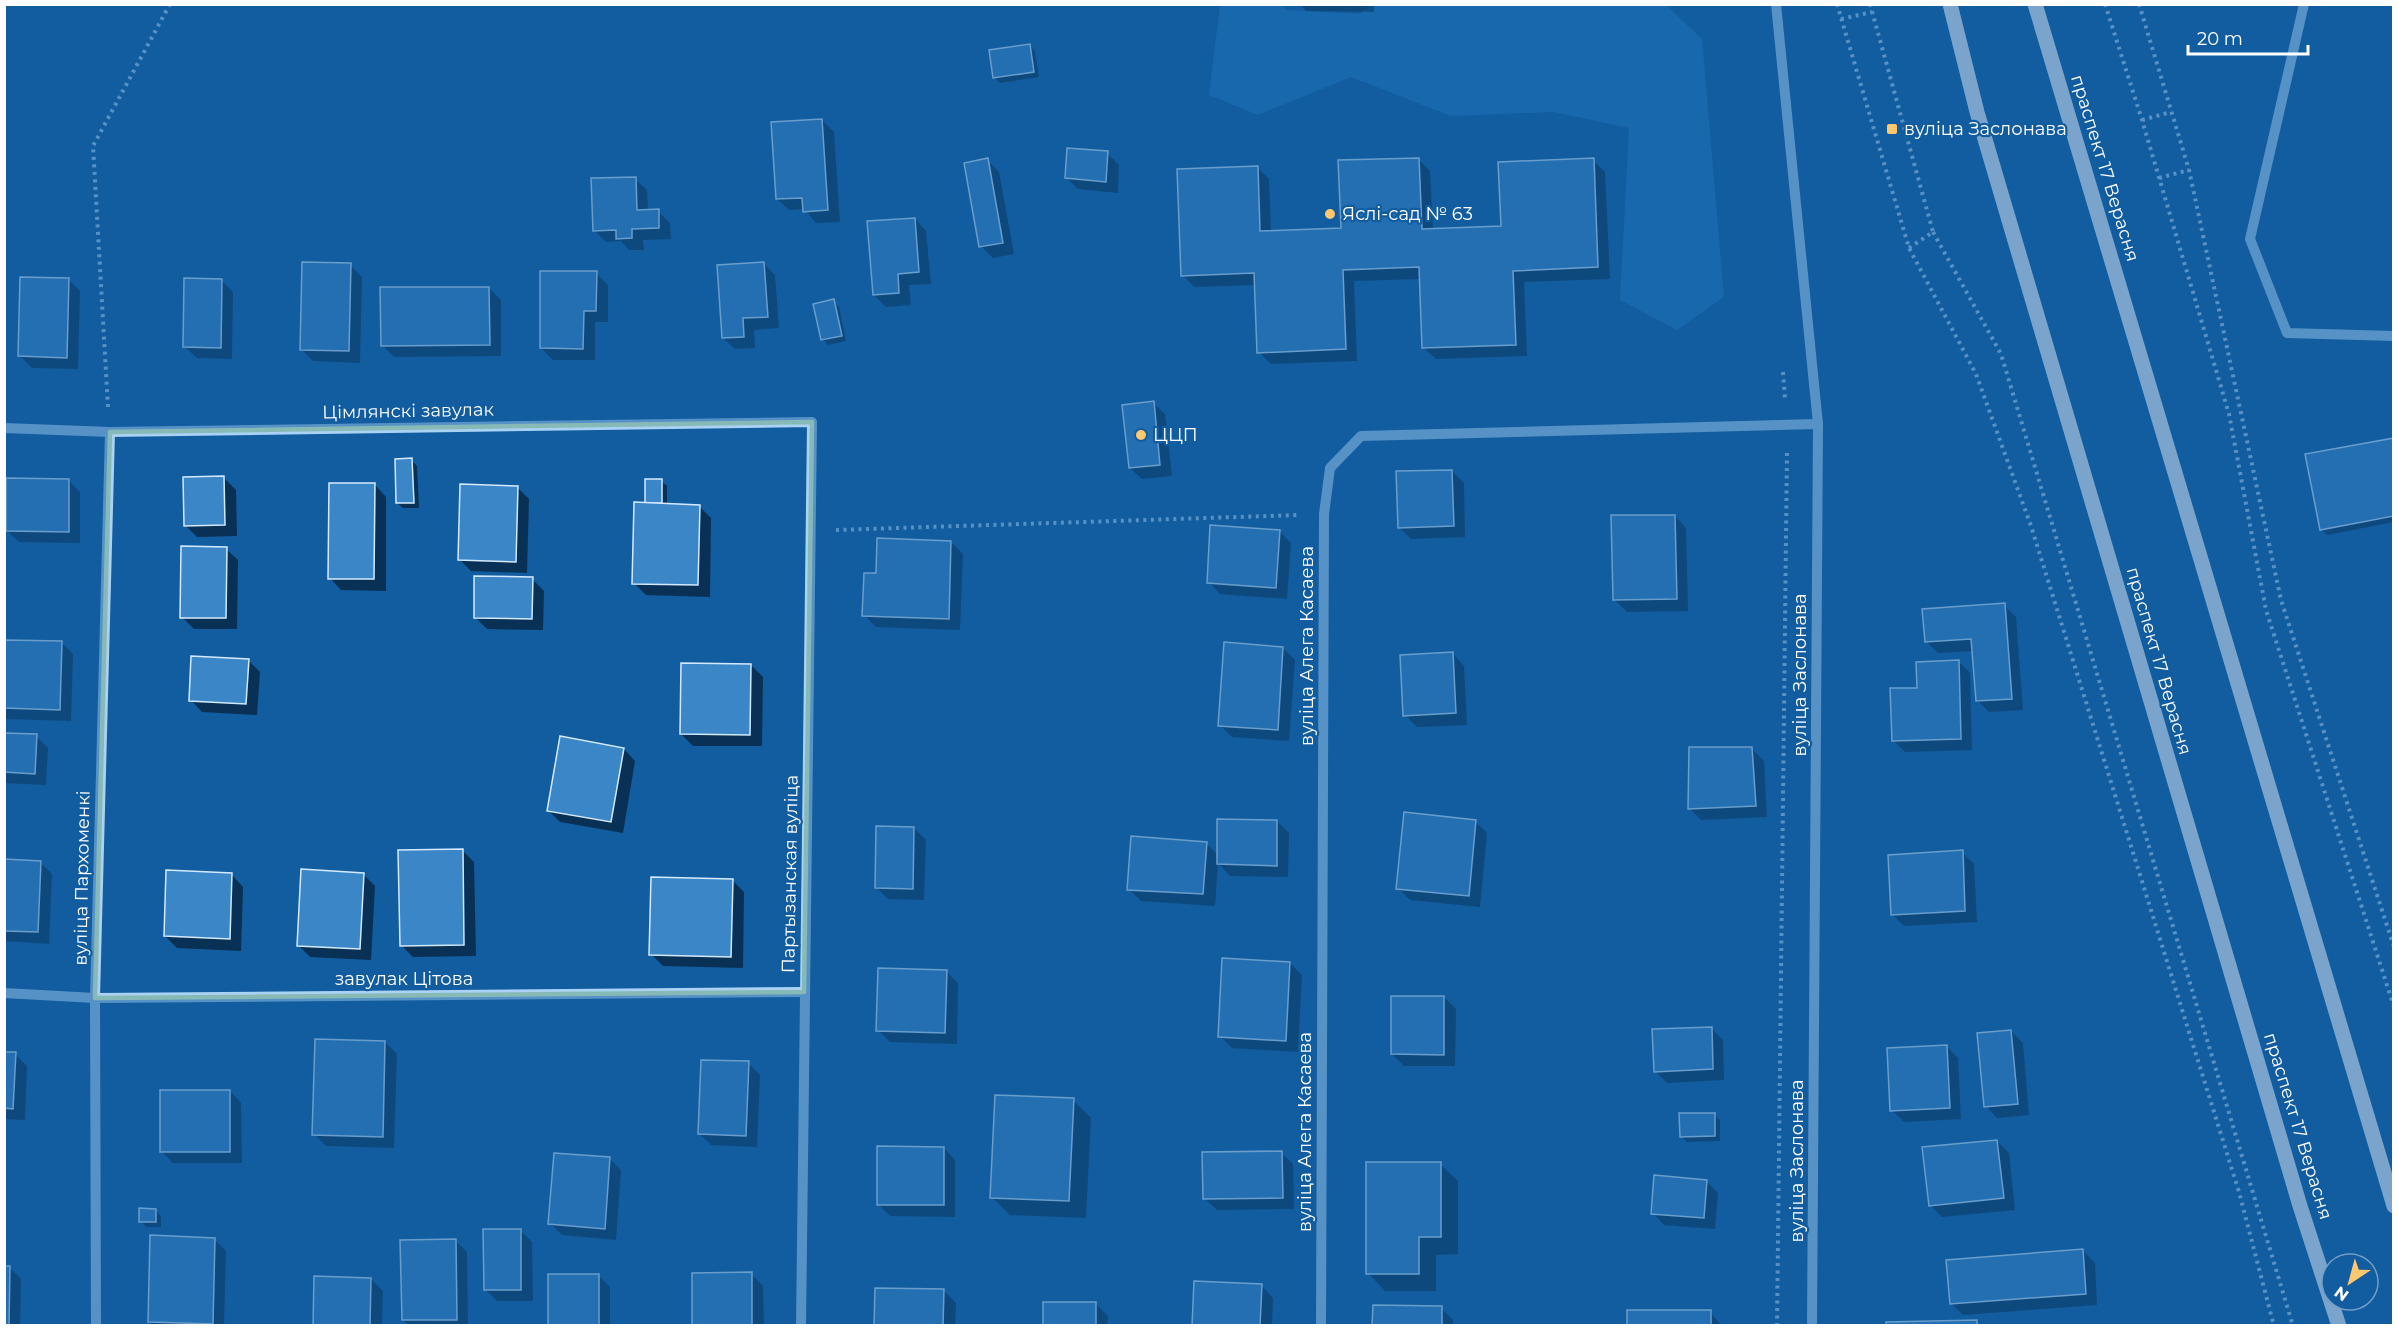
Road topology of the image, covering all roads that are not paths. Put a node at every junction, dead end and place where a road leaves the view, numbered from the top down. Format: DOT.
graph roads {
  1 [pos="1776,4"];
  2 [pos="1950,4"];
  3 [pos="2035,4"];
  4 [pos="2304,4"];
  5 [pos="2394,336"];
  6 [pos="812,422"];
  7 [pos="1818,424"];
  8 [pos="4,428"];
  9 [pos="110,432"];
  10 [pos="804,992"];
  11 [pos="4,993"];
  12 [pos="95,998"];
  13 [pos="2394,1206"];
  14 [pos="96,1326"];
  15 [pos="801,1326"];
  16 [pos="1321,1326"];
  17 [pos="1812,1326"];
  18 [pos="2339,1326"];
  1 -- 7 [label="street, вуліца Заслонава"];
  2 -- 18 [label="main road, праспект 17 Верасня"];
  3 -- 13 [label="main road, праспект 17 Верасня"];
  4 -- 5 [label="street"];
  6 -- 9 [label="street, Цімлянскі завулак"];
  6 -- 10 [label="street, Партызанская вуліца"];
  7 -- 16 [label="street, вуліца Алега Касаева"];
  7 -- 17 [label="street, вуліца Заслонава"];
  8 -- 9 [label="street, Цімлянскі завулак"];
  9 -- 12 [label="street, вуліца Пархоменкі"];
  10 -- 12 [label="street, завулак Цітова"];
  10 -- 15 [label="street, Партызанская вуліца"];
  11 -- 12 [label="street, завулак Цітова"];
  12 -- 14 [label="street, вуліца Пархоменкі"];
}
